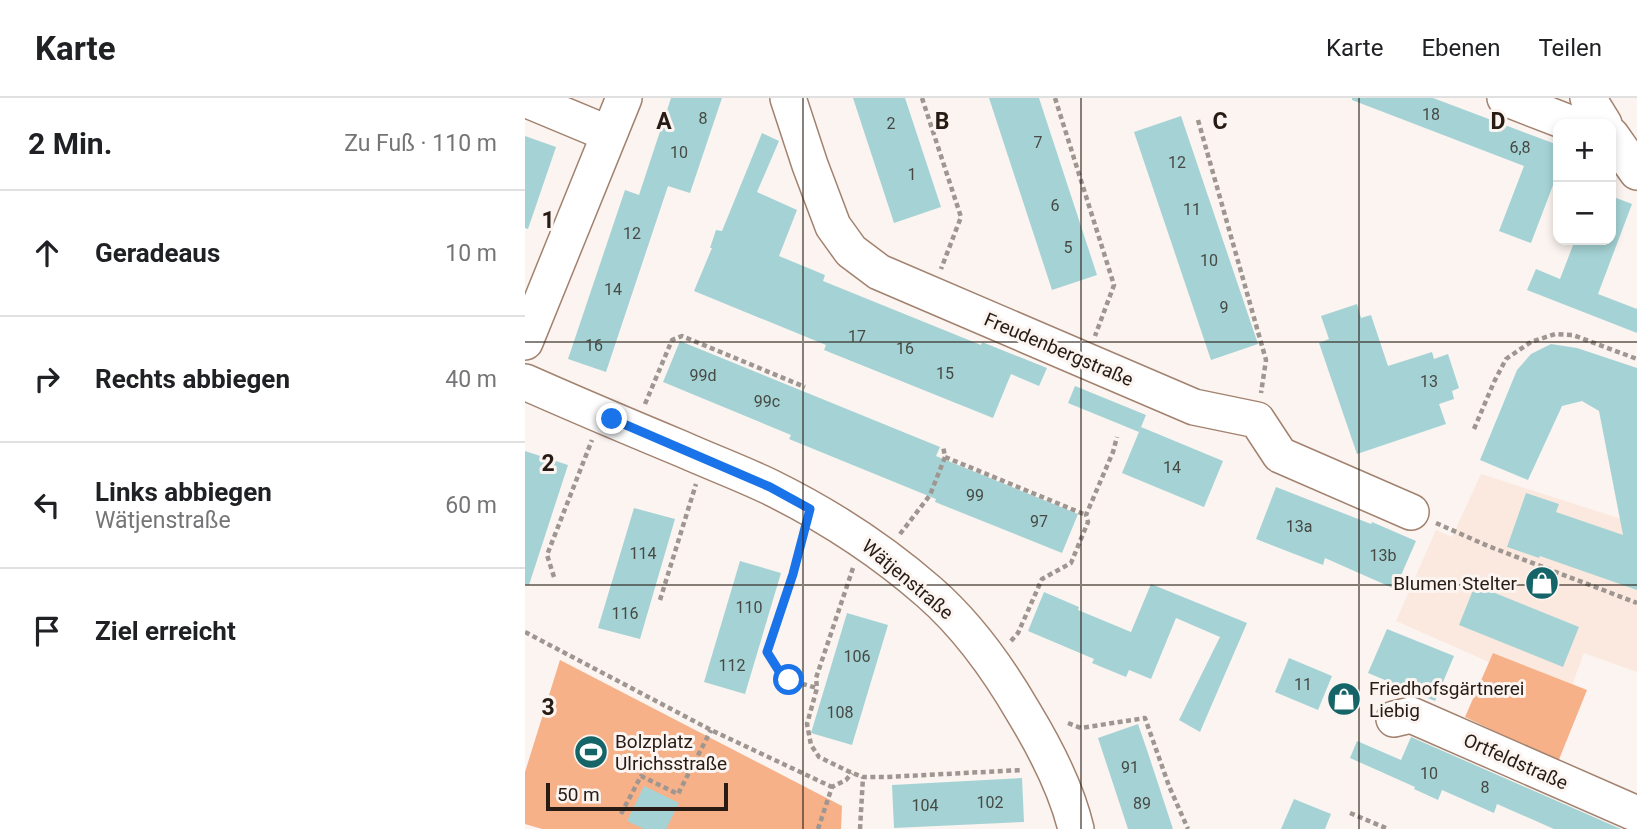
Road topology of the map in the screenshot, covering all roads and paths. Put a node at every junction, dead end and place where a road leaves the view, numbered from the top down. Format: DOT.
graph roads {
  1 [pos="624,98"];
  2 [pos="788,98"];
  3 [pos="922,98"];
  4 [pos="1055,98"];
  5 [pos="1505,98"];
  6 [pos="1588,98"];
  7 [pos="525,99"];
  8 [pos="1560,119"];
  9 [pos="1600,119"];
  10 [pos="1199,120"];
  11 [pos="609,134"];
  12 [pos="1616,143"];
  13 [pos="1637,172"];
  14 [pos="932,294"];
  15 [pos="525,342"];
  16 [pos="1637,359"];
  17 [pos="1086,360"];
  18 [pos="525,382"];
  19 [pos="804,387"];
  20 [pos="601,415"];
  21 [pos="1257,419"];
  22 [pos="635,429"];
  23 [pos="1474,429"];
  24 [pos="1117,437"];
  25 [pos="943,446"];
  26 [pos="945,457"];
  27 [pos="703,458"];
  28 [pos="810,509"];
  29 [pos="1411,512"];
  30 [pos="1086,515"];
  31 [pos="872,546"];
  32 [pos="554,577"];
  33 [pos="660,600"];
  34 [pos="1637,603"];
  35 [pos="525,632"];
  36 [pos="993,664"];
  37 [pos="817,688"];
  38 [pos="1394,719"];
  39 [pos="1068,723"];
  40 [pos="711,730"];
  41 [pos="1052,766"];
  42 [pos="852,773"];
  43 [pos="863,777"];
  44 [pos="832,787"];
  45 [pos="1350,813"];
  46 [pos="621,814"];
  47 [pos="1637,814"];
  48 [pos="818,829"];
  49 [pos="860,829"];
  50 [pos="1076,829"];
  51 [pos="1188,829"];
  52 [pos="1388,829"];
  1 -- 11 [label="street"];
  2 -- 14 [label="street, Freudenbergstraße"];
  3 -- 14 [label="path"];
  4 -- 17 [label="path"];
  5 -- 8 [label="street"];
  6 -- 9 [label="street"];
  7 -- 11 [label="street"];
  10 -- 21 [label="path"];
  11 -- 15 [label="street"];
  12 -- 13 [label="street"];
  14 -- 17 [label="street, Freudenbergstraße"];
  16 -- 23 [label="path"];
  17 -- 21 [label="street, Freudenbergstraße"];
  18 -- 20 [label="street, Wätjenstraße"];
  19 -- 22 [label="path"];
  20 -- 22 [label="street, Wätjenstraße"];
  20 -- 32 [label="path"];
  21 -- 29 [label="street"];
  22 -- 27 [label="street, Wätjenstraße"];
  24 -- 30 [label="path"];
  25 -- 26 [label="path"];
  26 -- 30 [label="path"];
  26 -- 31 [label="path"];
  27 -- 28 [label="street, Wätjenstraße"];
  27 -- 33 [label="path"];
  28 -- 31 [label="street, Wätjenstraße"];
  28 -- 37 [label="path"];
  29 -- 34 [label="path"];
  30 -- 36 [label="path"];
  31 -- 36 [label="street, Wätjenstraße"];
  31 -- 37 [label="path"];
  35 -- 40 [label="path"];
  36 -- 41 [label="street, Wätjenstraße"];
  37 -- 42 [label="path"];
  38 -- 47 [label="street, Ortfeldstraße"];
  39 -- 51 [label="path"];
  40 -- 44 [label="path"];
  40 -- 46 [label="path"];
  41 -- 43 [label="path"];
  41 -- 50 [label="street, Wätjenstraße"];
  42 -- 43 [label="path"];
  42 -- 44 [label="path"];
  43 -- 49 [label="path"];
  44 -- 48 [label="path"];
  45 -- 52 [label="path"];
}
